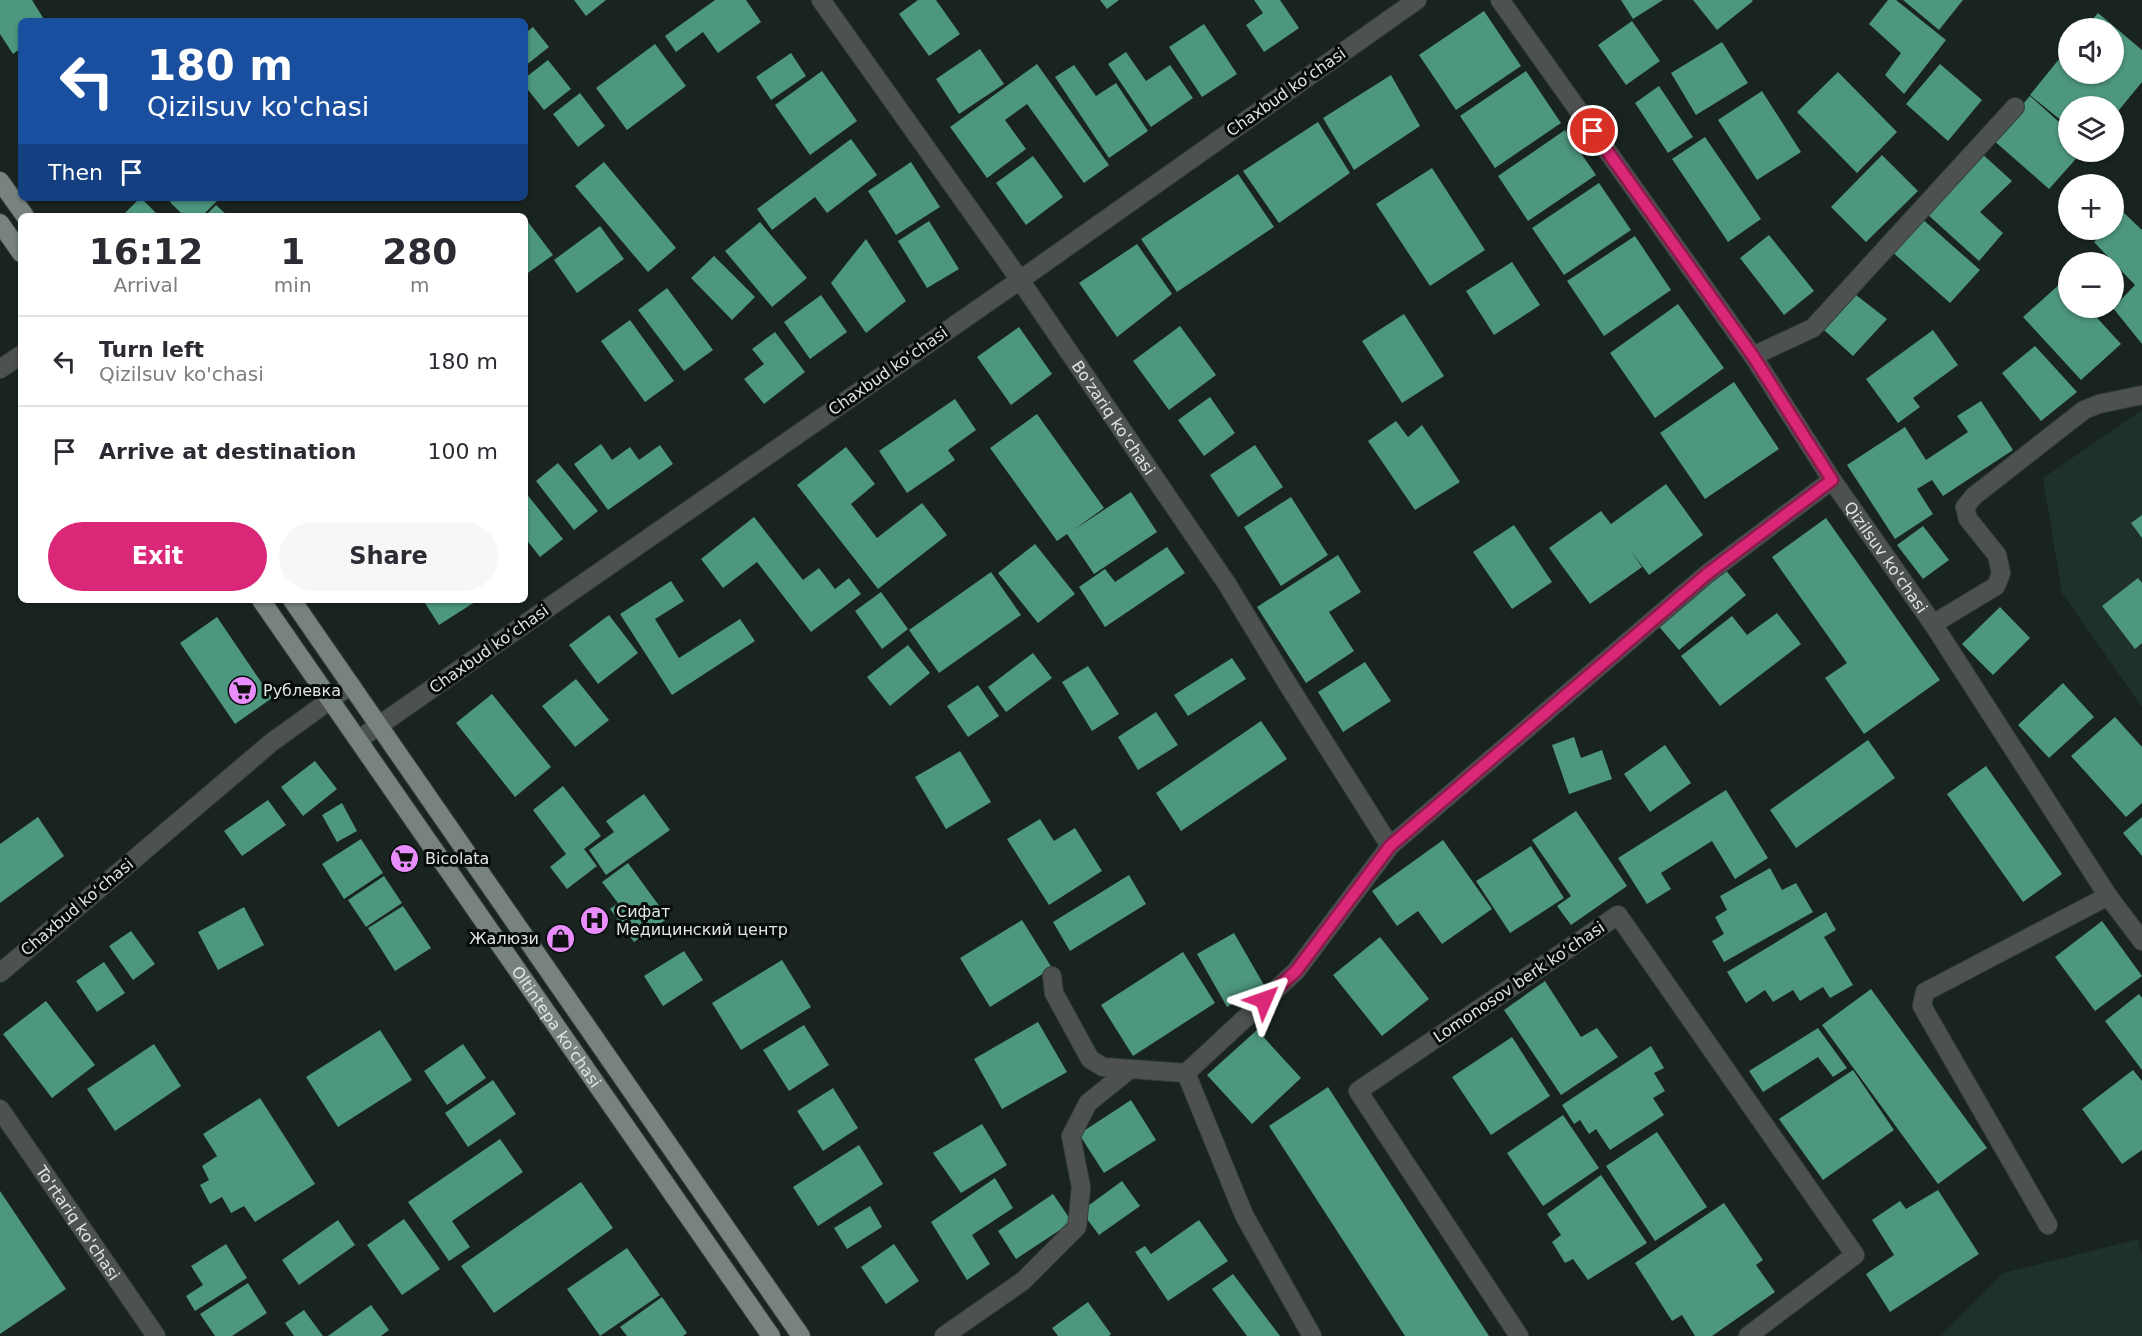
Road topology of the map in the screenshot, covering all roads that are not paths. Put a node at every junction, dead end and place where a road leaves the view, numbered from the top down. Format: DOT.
graph roads {
  1 [pos="822,0"];
  2 [pos="1417,0"];
  3 [pos="1500,0"];
  4 [pos="2015,107"];
  5 [pos="0,181"];
  6 [pos="23,213"];
  7 [pos="0,223"];
  8 [pos="18,249"];
  9 [pos="1020,280"];
  10 [pos="1753,356"];
  11 [pos="18,357"];
  12 [pos="0,369"];
  13 [pos="2142,395"];
  14 [pos="1832,480"];
  15 [pos="263,603"];
  16 [pos="294,603"];
  17 [pos="1933,624"];
  18 [pos="351,685"];
  19 [pos="330,700"];
  20 [pos="380,725"];
  21 [pos="358,740"];
  22 [pos="1390,846"];
  23 [pos="2108,896"];
  24 [pos="2142,941"];
  25 [pos="0,973"];
  26 [pos="1052,976"];
  27 [pos="1130,1069"];
  28 [pos="1186,1073"];
  29 [pos="0,1109"];
  30 [pos="2048,1225"];
  31 [pos="156,1336"];
  32 [pos="771,1336"];
  33 [pos="801,1336"];
  34 [pos="944,1336"];
  35 [pos="1312,1336"];
  36 [pos="1518,1336"];
  37 [pos="1748,1336"];
  1 -- 9 [label="street, Bo'zariq ko'chasi"];
  2 -- 9 [label="street, Chaxbud koʻchasi"];
  3 -- 10 [label="street, Qizilsuv ko'chasi"];
  4 -- 10 [label="street"];
  5 -- 6 [label="main road"];
  7 -- 8 [label="main road"];
  9 -- 20 [label="street, Chaxbud koʻchasi"];
  9 -- 22 [label="street, Bo'zariq ko'chasi"];
  10 -- 14 [label="street, Qizilsuv ko'chasi"];
  11 -- 12 [label="street"];
  13 -- 17 [label="street"];
  14 -- 17 [label="street, Qizilsuv ko'chasi"];
  14 -- 22 [label="street"];
  15 -- 19 [label="main road, Oltintepa ko'chasi"];
  16 -- 18 [label="main road, Oltintepa ko'chasi"];
  17 -- 23 [label="street, Qizilsuv ko'chasi"];
  18 -- 19 [label="street, Chaxbud koʻchasi"];
  18 -- 20 [label="main road, Oltintepa ko'chasi"];
  19 -- 21 [label="main road, Oltintepa ko'chasi"];
  19 -- 25 [label="street, Chaxbud koʻchasi"];
  20 -- 21 [label="street, Chaxbud koʻchasi"];
  20 -- 33 [label="main road, Oltintepa ko'chasi"];
  21 -- 32 [label="main road, Oltintepa ko'chasi"];
  22 -- 28 [label="street"];
  23 -- 24 [label="street, Qizilsuv ko'chasi"];
  23 -- 30 [label="street"];
  26 -- 27 [label="street"];
  27 -- 28 [label="street"];
  27 -- 34 [label="street"];
  28 -- 35 [label="street"];
  29 -- 31 [label="street, To'rtariq ko'chasi"];
  36 -- 37 [label="street, Lomonosov berk koʻchasi"];
}
